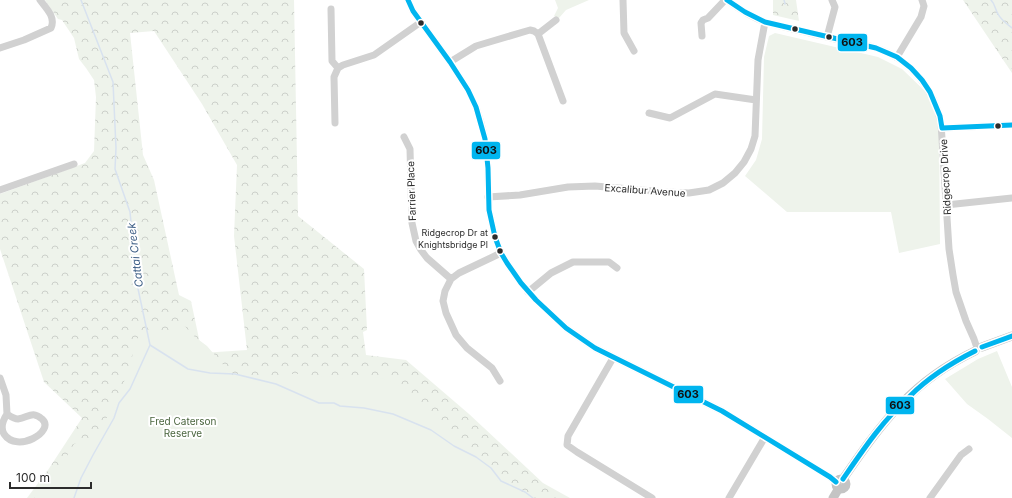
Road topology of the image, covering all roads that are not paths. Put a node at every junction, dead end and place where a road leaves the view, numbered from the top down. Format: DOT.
graph roads {
  1 [pos="40,0"];
  2 [pos="408,0"];
  3 [pos="623,0"];
  4 [pos="726,0"];
  5 [pos="832,0"];
  6 [pos="922,0"];
  7 [pos="331,9"];
  8 [pos="556,20"];
  9 [pos="421,22"];
  10 [pos="765,22"];
  11 [pos="538,34"];
  12 [pos="702,36"];
  13 [pos="828,37"];
  14 [pos="0,48"];
  15 [pos="634,51"];
  16 [pos="897,58"];
  17 [pos="450,62"];
  18 [pos="338,68"];
  19 [pos="756,100"];
  20 [pos="563,101"];
  21 [pos="649,113"];
  22 [pos="335,123"];
  23 [pos="1012,125"];
  24 [pos="942,128"];
  25 [pos="404,137"];
  26 [pos="74,164"];
  27 [pos="0,190"];
  28 [pos="488,196"];
  29 [pos="1012,198"];
  30 [pos="946,205"];
  31 [pos="502,253"];
  32 [pos="617,268"];
  33 [pos="451,279"];
  34 [pos="528,292"];
  35 [pos="1012,336"];
  36 [pos="978,348"];
  37 [pos="613,358"];
  38 [pos="0,378"];
  39 [pos="500,381"];
  40 [pos="7,414"];
  41 [pos="765,437"];
  42 [pos="969,449"];
  43 [pos="839,483"];
  44 [pos="652,498"];
  45 [pos="729,498"];
  46 [pos="833,498"];
  47 [pos="930,498"];
  1 -- 14 [label="street"];
  2 -- 9 [label="street"];
  3 -- 15 [label="street"];
  4 -- 10 [label="street, Ridgecrop Drive"];
  4 -- 12 [label="street"];
  5 -- 13 [label="street"];
  6 -- 16 [label="street"];
  7 -- 18 [label="street"];
  8 -- 11 [label="street"];
  9 -- 17 [label="street"];
  9 -- 18 [label="street"];
  10 -- 13 [label="street, Ridgecrop Drive"];
  10 -- 19 [label="street, Excalibur Avenue"];
  11 -- 17 [label="street"];
  11 -- 20 [label="street"];
  13 -- 16 [label="street, Ridgecrop Drive"];
  16 -- 24 [label="street, Ridgecrop Drive"];
  17 -- 28 [label="street"];
  18 -- 22 [label="street"];
  19 -- 21 [label="street"];
  19 -- 28 [label="street, Excalibur Avenue"];
  23 -- 24 [label="street"];
  24 -- 30 [label="street, Ridgecrop Drive"];
  25 -- 33 [label="street, Farrier Place"];
  26 -- 27 [label="street"];
  28 -- 31 [label="street"];
  29 -- 30 [label="street"];
  30 -- 36 [label="street, Ridgecrop Drive"];
  31 -- 33 [label="street"];
  31 -- 34 [label="street"];
  32 -- 34 [label="street"];
  33 -- 39 [label="street"];
  34 -- 37 [label="street"];
  35 -- 36 [label="main road"];
  36 -- 43 [label="main road"];
  37 -- 41 [label="street"];
  37 -- 44 [label="street"];
  38 -- 40 [label="street"];
  40 -- 40 [label="street"];
  41 -- 43 [label="street"];
  41 -- 45 [label="street"];
  42 -- 47 [label="street"];
  43 -- 46 [label="main road"];
}
